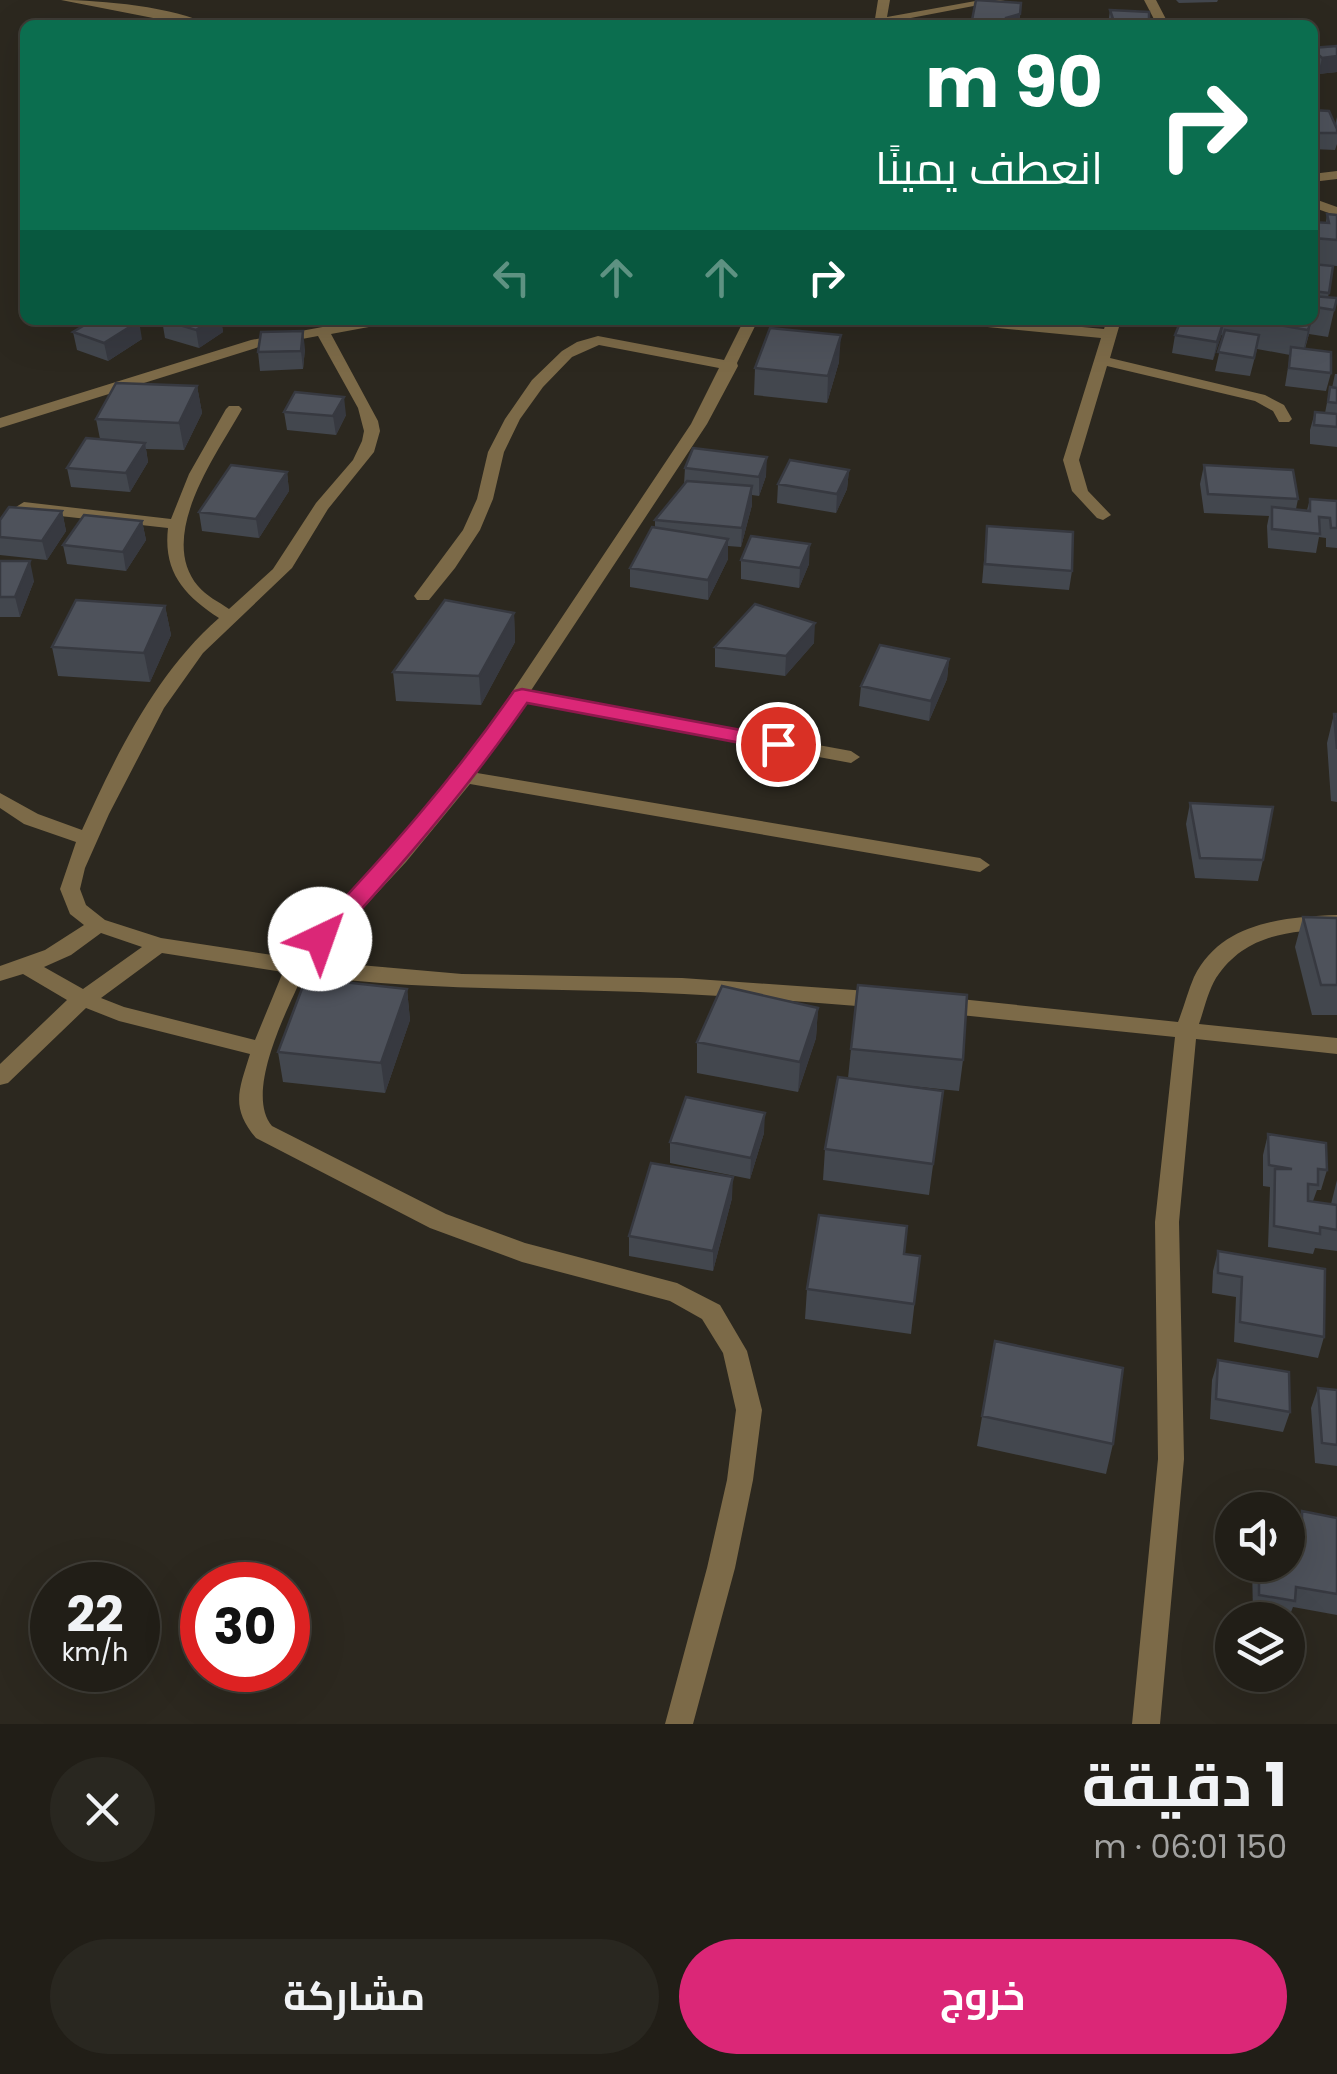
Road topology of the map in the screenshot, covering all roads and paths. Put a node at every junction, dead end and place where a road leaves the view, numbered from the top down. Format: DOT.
graph roads {
  1 [pos="67,0"];
  2 [pos="999,0"];
  3 [pos="182,20"];
  4 [pos="900,20"];
  5 [pos="354,325"];
  6 [pos="749,325"];
  7 [pos="1067,325"];
  8 [pos="1111,327"];
  9 [pos="322,330"];
  10 [pos="1101,360"];
  11 [pos="731,366"];
  12 [pos="234,409"];
  13 [pos="1284,419"];
  14 [pos="1,422"];
  15 [pos="24,508"];
  16 [pos="1103,515"];
  17 [pos="174,524"];
  18 [pos="424,596"];
  19 [pos="229,617"];
  20 [pos="522,696"];
  21 [pos="851,758"];
  22 [pos="465,777"];
  23 [pos="0,799"];
  24 [pos="87,839"];
  25 [pos="980,864"];
  26 [pos="1337,922"];
  27 [pos="98,924"];
  28 [pos="159,945"];
  29 [pos="25,966"];
  30 [pos="296,966"];
  31 [pos="0,974"];
  32 [pos="82,999"];
  33 [pos="1186,1030"];
  34 [pos="1337,1046"];
  35 [pos="260,1049"];
  36 [pos="0,1077"];
  37 [pos="679,1724"];
  38 [pos="1146,1724"];
  1 -- 3 [label="street"];
  2 -- 4 [label="street"];
  5 -- 9 [label="street"];
  6 -- 11 [label="street"];
  7 -- 8 [label="street"];
  8 -- 10 [label="street"];
  9 -- 14 [label="street"];
  9 -- 19 [label="street"];
  10 -- 13 [label="street"];
  10 -- 16 [label="street"];
  11 -- 18 [label="street"];
  11 -- 20 [label="street"];
  12 -- 17 [label="street"];
  15 -- 17 [label="street"];
  17 -- 19 [label="street"];
  19 -- 24 [label="street"];
  20 -- 21 [label="street"];
  20 -- 22 [label="street"];
  22 -- 25 [label="street"];
  22 -- 30 [label="street"];
  23 -- 24 [label="street"];
  24 -- 27 [label="street"];
  26 -- 33 [label="street"];
  27 -- 28 [label="street"];
  27 -- 29 [label="street"];
  28 -- 30 [label="street"];
  28 -- 32 [label="street"];
  29 -- 31 [label="street"];
  29 -- 32 [label="street"];
  30 -- 33 [label="street"];
  30 -- 35 [label="street"];
  32 -- 35 [label="street"];
  32 -- 36 [label="street"];
  33 -- 34 [label="street"];
  33 -- 38 [label="street"];
  35 -- 37 [label="street"];
}
